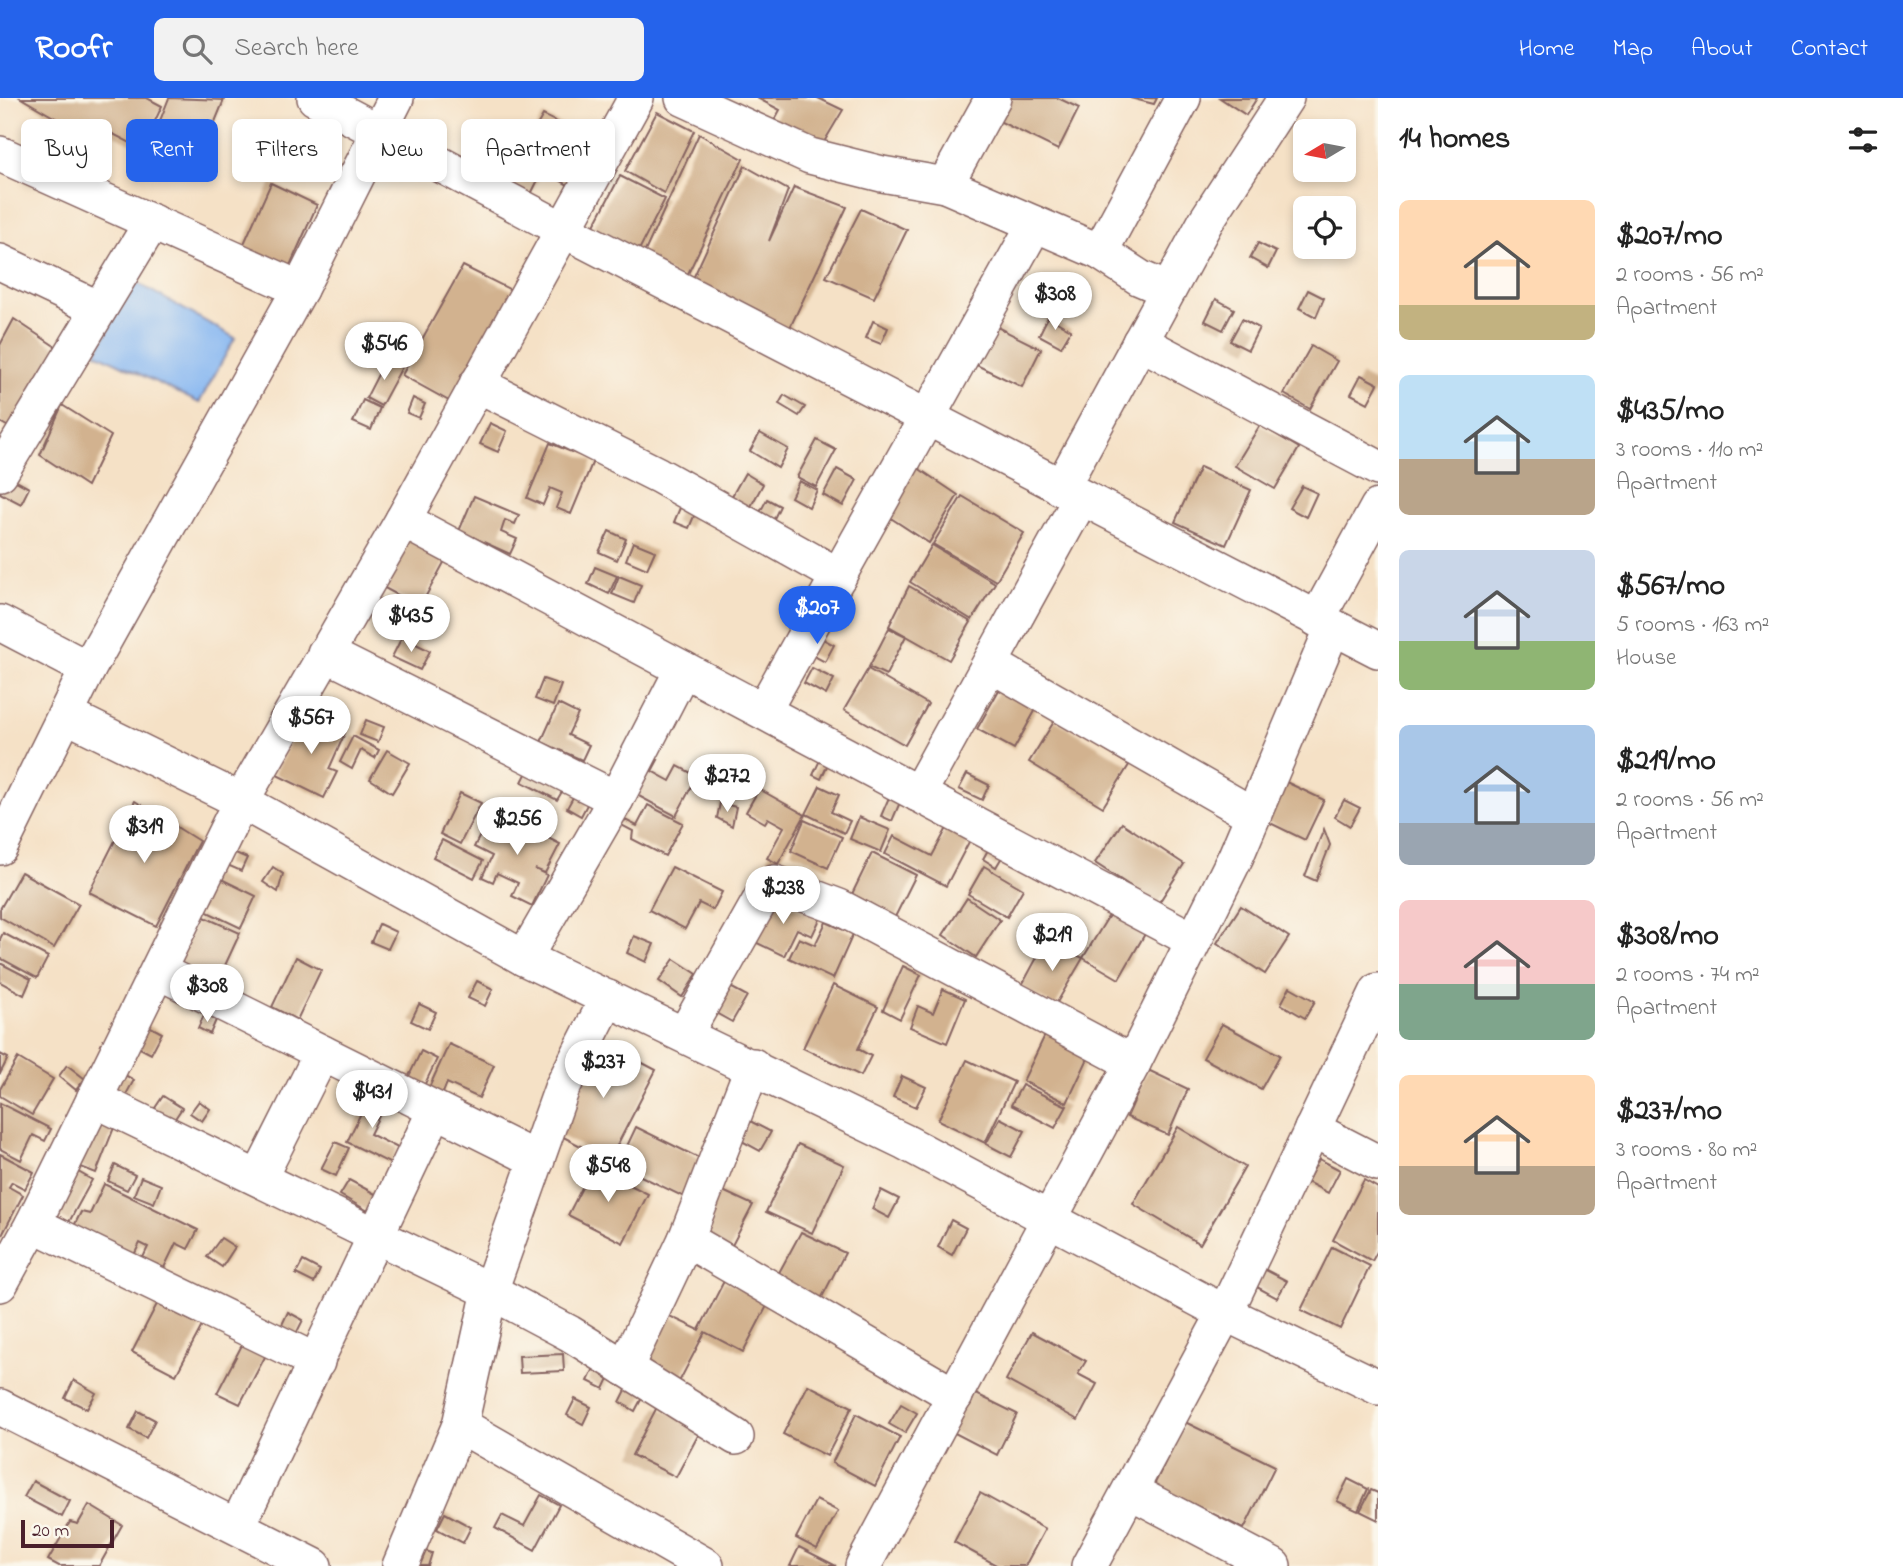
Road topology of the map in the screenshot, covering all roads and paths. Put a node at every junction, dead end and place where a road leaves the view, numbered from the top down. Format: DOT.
graph roads {
  1 [pos="315,98"];
  2 [pos="396,98"];
  3 [pos="636,98"];
  4 [pos="683,98"];
  5 [pos="993,98"];
  6 [pos="1183,98"];
  7 [pos="1286,98"];
  8 [pos="356,119"];
  9 [pos="387,119"];
  10 [pos="0,154"];
  11 [pos="447,167"];
  12 [pos="356,180"];
  13 [pos="946,185"];
  14 [pos="152,222"];
  15 [pos="1035,224"];
  16 [pos="562,229"];
  17 [pos="1100,252"];
  18 [pos="3,272"];
  19 [pos="300,289"];
  20 [pos="1168,290"];
  21 [pos="99,309"];
  22 [pos="1140,342"];
  23 [pos="477,384"];
  24 [pos="927,418"];
  25 [pos="1378,468"];
  26 [pos="0,473"];
  27 [pos="1071,493"];
  28 [pos="1378,507"];
  29 [pos="403,520"];
  30 [pos="839,576"];
  31 [pos="0,623"];
  32 [pos="1325,623"];
  33 [pos="1378,650"];
  34 [pos="325,653"];
  35 [pos="990,664"];
  36 [pos="88,669"];
  37 [pos="683,669"];
  38 [pos="763,711"];
  39 [pos="66,715"];
  40 [pos="13,789"];
  41 [pos="918,794"];
  42 [pos="615,799"];
  43 [pos="241,802"];
  44 [pos="1253,816"];
  45 [pos="0,847"];
  46 [pos="1193,940"];
  47 [pos="524,958"];
  48 [pos="158,971"];
  49 [pos="1378,991"];
  50 [pos="608,998"];
  51 [pos="685,1034"];
  52 [pos="322,1053"];
  53 [pos="1133,1063"];
  54 [pos="753,1066"];
  55 [pos="94,1099"];
  56 [pos="435,1111"];
  57 [pos="1312,1129"];
  58 [pos="537,1160"];
  59 [pos="1378,1163"];
  60 [pos="259,1178"];
  61 [pos="1050,1219"];
  62 [pos="33,1224"];
  63 [pos="375,1237"];
  64 [pos="686,1239"];
  65 [pos="0,1284"];
  66 [pos="490,1291"];
  67 [pos="1225,1312"];
  68 [pos="317,1362"];
  69 [pos="625,1368"];
  70 [pos="1378,1387"];
  71 [pos="955,1396"];
  72 [pos="0,1407"];
  73 [pos="460,1425"];
  74 [pos="736,1437"];
  75 [pos="1130,1491"];
  76 [pos="238,1525"];
  77 [pos="1264,1564"];
  78 [pos="311,1565"];
  79 [pos="400,1566"];
  80 [pos="706,1566"];
  81 [pos="863,1566"];
  82 [pos="1089,1566"];
  1 -- 8 [label="street"];
  2 -- 9 [label="street"];
  3 -- 16 [label="street"];
  4 -- 13 [label="street"];
  5 -- 13 [label="street"];
  6 -- 17 [label="street"];
  7 -- 20 [label="street"];
  10 -- 14 [label="street"];
  11 -- 16 [label="street"];
  12 -- 19 [label="street"];
  13 -- 15 [label="street"];
  14 -- 19 [label="street"];
  14 -- 21 [label="street"];
  15 -- 17 [label="street"];
  15 -- 24 [label="street"];
  16 -- 23 [label="street"];
  16 -- 24 [label="street"];
  17 -- 20 [label="street"];
  18 -- 21 [label="street"];
  19 -- 36 [label="street"];
  20 -- 22 [label="street"];
  21 -- 26 [label="street"];
  22 -- 25 [label="street"];
  22 -- 27 [label="street"];
  23 -- 29 [label="street"];
  23 -- 30 [label="street"];
  24 -- 27 [label="street"];
  24 -- 30 [label="street"];
  27 -- 32 [label="street"];
  27 -- 35 [label="street"];
  28 -- 32 [label="street"];
  29 -- 34 [label="street"];
  29 -- 37 [label="street"];
  30 -- 38 [label="street"];
  31 -- 36 [label="street"];
  32 -- 33 [label="street"];
  32 -- 44 [label="street"];
  34 -- 42 [label="street"];
  34 -- 43 [label="street"];
  35 -- 41 [label="street"];
  35 -- 44 [label="street"];
  36 -- 39 [label="street"];
  37 -- 38 [label="street"];
  37 -- 42 [label="street"];
  38 -- 41 [label="street"];
  39 -- 40 [label="street"];
  39 -- 43 [label="street"];
  40 -- 45 [label="street"];
  41 -- 46 [label="street"];
  42 -- 47 [label="street"];
  43 -- 47 [label="street"];
  43 -- 48 [label="street"];
  44 -- 46 [label="street"];
  46 -- 53 [label="street"];
  47 -- 50 [label="street"];
  48 -- 52 [label="street"];
  48 -- 55 [label="street"];
  49 -- 57 [label="street"];
  50 -- 51 [label="street"];
  50 -- 58 [label="street"];
  51 -- 53 [label="street"];
  51 -- 54 [label="street"];
  52 -- 56 [label="street"];
  52 -- 60 [label="street"];
  53 -- 61 [label="street"];
  54 -- 61 [label="street"];
  54 -- 64 [label="street"];
  55 -- 60 [label="street"];
  55 -- 62 [label="street"];
  56 -- 58 [label="street"];
  56 -- 63 [label="street"];
  57 -- 59 [label="street"];
  57 -- 67 [label="street"];
  58 -- 66 [label="street"];
  60 -- 63 [label="street"];
  61 -- 67 [label="street"];
  61 -- 71 [label="street"];
  62 -- 65 [label="street"];
  62 -- 68 [label="street"];
  63 -- 66 [label="street"];
  63 -- 68 [label="street"];
  64 -- 69 [label="street"];
  64 -- 71 [label="street"];
  66 -- 69 [label="street"];
  66 -- 73 [label="street"];
  67 -- 70 [label="street"];
  67 -- 75 [label="street"];
  68 -- 76 [label="street"];
  69 -- 74 [label="street"];
  71 -- 81 [label="street"];
  72 -- 76 [label="street"];
  73 -- 79 [label="street"];
  73 -- 80 [label="street"];
  75 -- 77 [label="street"];
  75 -- 82 [label="street"];
  76 -- 78 [label="street"];
}
